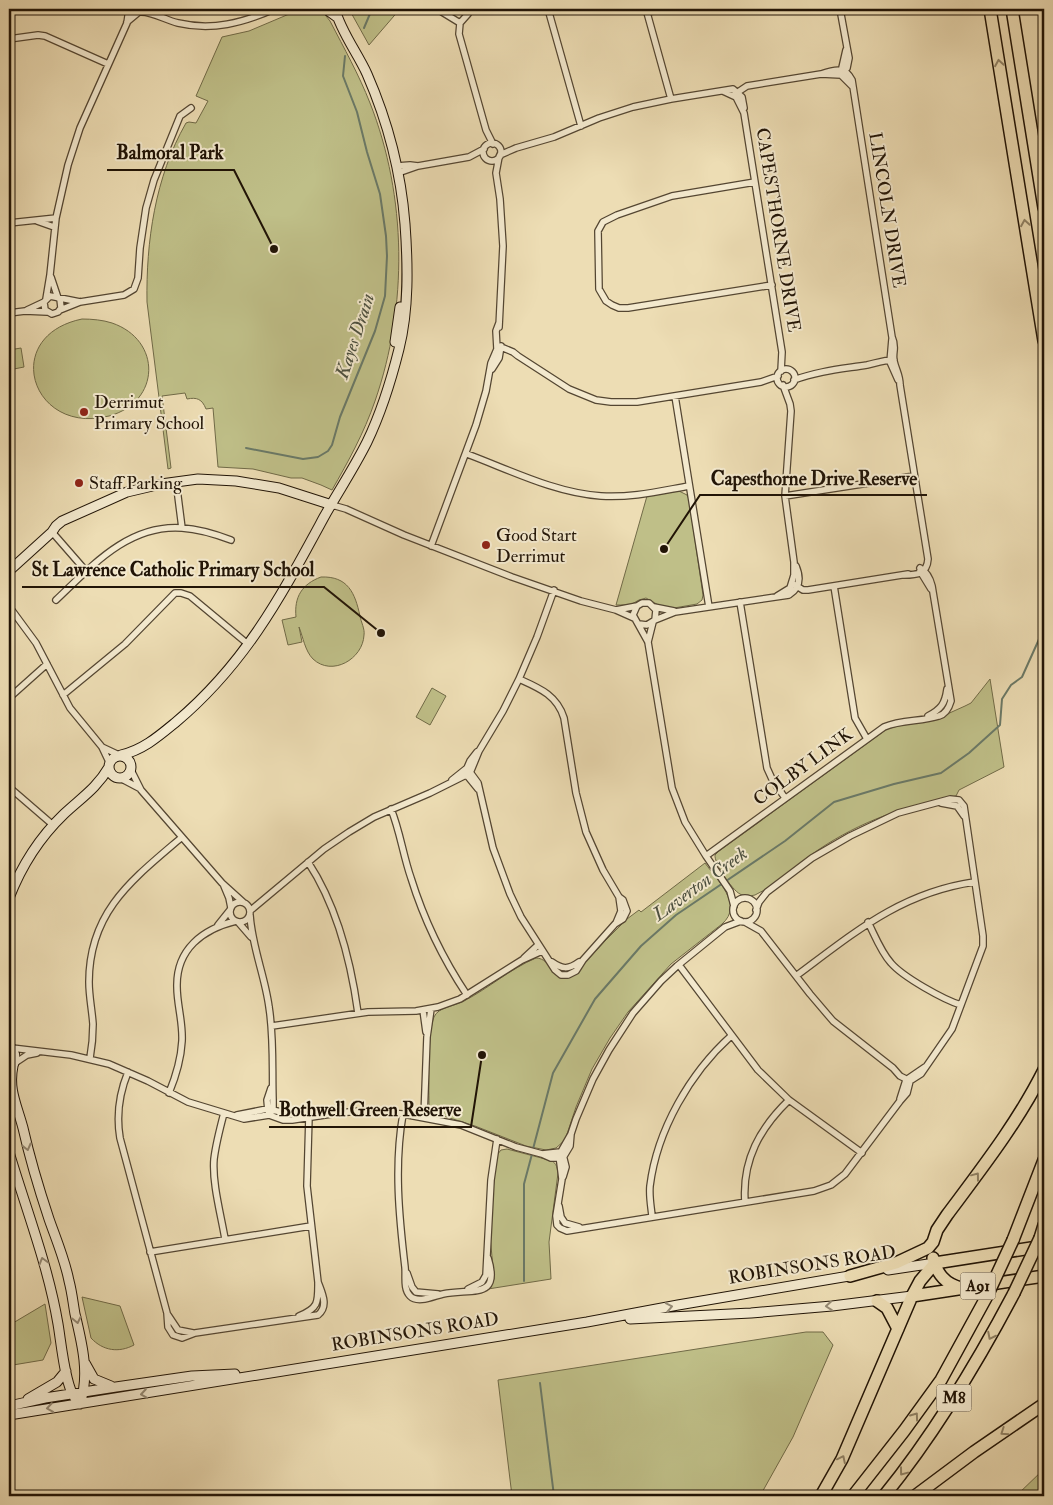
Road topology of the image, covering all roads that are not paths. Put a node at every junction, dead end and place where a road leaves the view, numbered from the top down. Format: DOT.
graph roads {
  1 [pos="130,9"];
  2 [pos="151,9"];
  3 [pos="274,9"];
  4 [pos="326,9"];
  5 [pos="548,9"];
  6 [pos="665,9"];
  7 [pos="840,9"];
  8 [pos="990,9"];
  9 [pos="1012,9"];
  10 [pos="647,10"];
  11 [pos="141,11"];
  12 [pos="442,12"];
  13 [pos="336,13"];
  14 [pos="468,14"];
  15 [pos="158,15"];
  16 [pos="127,23"];
  17 [pos="460,23"];
  18 [pos="9,39"];
  19 [pos="108,64"];
  20 [pos="842,72"];
  21 [pos="739,95"];
  22 [pos="671,99"];
  23 [pos="191,108"];
  24 [pos="581,126"];
  25 [pos="486,130"];
  26 [pos="496,145"];
  27 [pos="485,148"];
  28 [pos="516,148"];
  29 [pos="500,156"];
  30 [pos="469,157"];
  31 [pos="489,160"];
  32 [pos="398,170"];
  33 [pos="496,174"];
  34 [pos="755,182"];
  35 [pos="1044,208"];
  36 [pos="56,218"];
  37 [pos="35,220"];
  38 [pos="9,223"];
  39 [pos="54,227"];
  40 [pos="50,275"];
  41 [pos="772,285"];
  42 [pos="59,299"];
  43 [pos="45,301"];
  44 [pos="80,302"];
  45 [pos="60,310"];
  46 [pos="25,311"];
  47 [pos="47,312"];
  48 [pos="9,313"];
  49 [pos="1044,341"];
  50 [pos="499,350"];
  51 [pos="782,352"];
  52 [pos="891,361"];
  53 [pos="791,370"];
  54 [pos="807,374"];
  55 [pos="780,379"];
  56 [pos="793,382"];
  57 [pos="675,396"];
  58 [pos="790,404"];
  59 [pos="466,454"];
  60 [pos="914,476"];
  61 [pos="176,481"];
  62 [pos="689,486"];
  63 [pos="785,496"];
  64 [pos="332,505"];
  65 [pos="182,528"];
  66 [pos="52,532"];
  67 [pos="231,540"];
  68 [pos="431,546"];
  69 [pos="86,571"];
  70 [pos="922,571"];
  71 [pos="10,573"];
  72 [pos="796,585"];
  73 [pos="834,586"];
  74 [pos="554,590"];
  75 [pos="56,600"];
  76 [pos="740,602"];
  77 [pos="10,606"];
  78 [pos="636,606"];
  79 [pos="709,607"];
  80 [pos="654,608"];
  81 [pos="616,610"];
  82 [pos="676,612"];
  83 [pos="634,618"];
  84 [pos="654,621"];
  85 [pos="639,624"];
  86 [pos="648,642"];
  87 [pos="249,645"];
  88 [pos="47,664"];
  89 [pos="519,679"];
  90 [pos="63,695"];
  91 [pos="9,698"];
  92 [pos="867,739"];
  93 [pos="145,746"];
  94 [pos="102,747"];
  95 [pos="120,755"];
  96 [pos="109,765"];
  97 [pos="131,769"];
  98 [pos="467,772"];
  99 [pos="119,778"];
  100 [pos="96,786"];
  101 [pos="9,787"];
  102 [pos="141,790"];
  103 [pos="785,798"];
  104 [pos="390,809"];
  105 [pos="53,826"];
  106 [pos="182,837"];
  107 [pos="706,856"];
  108 [pos="308,862"];
  109 [pos="974,882"];
  110 [pos="222,883"];
  111 [pos="730,890"];
  112 [pos="767,892"];
  113 [pos="9,896"];
  114 [pos="264,897"];
  115 [pos="746,899"];
  116 [pos="244,902"];
  117 [pos="734,908"];
  118 [pos="231,909"];
  119 [pos="250,913"];
  120 [pos="756,913"];
  121 [pos="237,921"];
  122 [pos="743,921"];
  123 [pos="868,922"];
  124 [pos="216,926"];
  125 [pos="725,927"];
  126 [pos="760,931"];
  127 [pos="252,939"];
  128 [pos="538,945"];
  129 [pos="542,951"];
  130 [pos="522,960"];
  131 [pos="679,965"];
  132 [pos="796,976"];
  133 [pos="467,995"];
  134 [pos="962,1006"];
  135 [pos="431,1009"];
  136 [pos="423,1010"];
  137 [pos="358,1013"];
  138 [pos="272,1026"];
  139 [pos="731,1036"];
  140 [pos="427,1037"];
  141 [pos="10,1047"];
  142 [pos="41,1052"];
  143 [pos="90,1058"];
  144 [pos="12,1066"];
  145 [pos="1044,1070"];
  146 [pos="128,1072"];
  147 [pos="908,1079"];
  148 [pos="169,1093"];
  149 [pos="789,1100"];
  150 [pos="270,1111"];
  151 [pos="224,1113"];
  152 [pos="403,1114"];
  153 [pos="309,1116"];
  154 [pos="424,1117"];
  155 [pos="497,1139"];
  156 [pos="9,1152"];
  157 [pos="862,1153"];
  158 [pos="561,1156"];
  159 [pos="1044,1160"];
  160 [pos="745,1202"];
  161 [pos="559,1204"];
  162 [pos="652,1216"];
  163 [pos="565,1223"];
  164 [pos="1044,1225"];
  165 [pos="311,1226"];
  166 [pos="560,1228"];
  167 [pos="582,1228"];
  168 [pos="225,1239"];
  169 [pos="934,1239"];
  170 [pos="1042,1242"];
  171 [pos="150,1252"];
  172 [pos="935,1262"];
  173 [pos="850,1276"];
  174 [pos="1044,1276"];
  175 [pos="962,1288"];
  176 [pos="912,1296"];
  177 [pos="72,1298"];
  178 [pos="877,1301"];
  179 [pos="56,1307"];
  180 [pos="587,1322"];
  181 [pos="898,1329"];
  182 [pos="84,1361"];
  183 [pos="66,1370"];
  184 [pos="277,1372"];
  185 [pos="116,1387"];
  186 [pos="84,1392"];
  187 [pos="71,1394"];
  188 [pos="19,1404"];
  189 [pos="80,1404"];
  190 [pos="1044,1404"];
  191 [pos="9,1406"];
  192 [pos="9,1415"];
  193 [pos="821,1496"];
  194 [pos="853,1496"];
  195 [pos="884,1496"];
  196 [pos="915,1496"];
  1 -- 11 [label="street"];
  1 -- 16 [label="street"];
  2 -- 15 [label="street"];
  3 -- 15 [label="street"];
  4 -- 13 [label="street"];
  5 -- 24 [label="street"];
  6 -- 10 [label="street"];
  7 -- 20 [label="street"];
  49 -- 8 [label="highway, one-way"];
  9 -- 35 [label="highway"];
  10 -- 22 [label="street"];
  11 -- 15 [label="street"];
  11 -- 16 [label="street"];
  12 -- 17 [label="street"];
  13 -- 32 [label="street"];
  14 -- 17 [label="street"];
  16 -- 19 [label="street"];
  17 -- 25 [label="street"];
  18 -- 19 [label="street"];
  19 -- 36 [label="street"];
  20 -- 21 [label="street"];
  20 -- 52 [label="street, LINCOLN DRIVE"];
  21 -- 22 [label="street"];
  21 -- 34 [label="street, CAPESTHORNE DRIVE"];
  22 -- 24 [label="street"];
  23 -- 44 [label="street"];
  24 -- 28 [label="street"];
  25 -- 26 [label="street"];
  25 -- 27 [label="street"];
  26 -- 27 [label="street"];
  26 -- 28 [label="street"];
  26 -- 29 [label="street"];
  27 -- 30 [label="street"];
  27 -- 31 [label="street"];
  28 -- 29 [label="street"];
  29 -- 31 [label="street"];
  29 -- 33 [label="street"];
  30 -- 31 [label="street"];
  30 -- 32 [label="street"];
  31 -- 33 [label="street"];
  32 -- 64 [label="street"];
  33 -- 50 [label="street"];
  34 -- 41 [label="street, CAPESTHORNE DRIVE"];
  34 -- 41 [label="street"];
  36 -- 37 [label="street"];
  36 -- 39 [label="street"];
  37 -- 38 [label="street"];
  37 -- 39 [label="street"];
  39 -- 40 [label="street"];
  40 -- 42 [label="street"];
  40 -- 43 [label="street"];
  41 -- 51 [label="street, CAPESTHORNE DRIVE"];
  42 -- 43 [label="street"];
  42 -- 44 [label="street"];
  42 -- 45 [label="street"];
  43 -- 46 [label="street"];
  43 -- 47 [label="street"];
  44 -- 45 [label="street"];
  45 -- 47 [label="street"];
  46 -- 47 [label="street"];
  46 -- 48 [label="street"];
  50 -- 57 [label="street"];
  50 -- 59 [label="street"];
  51 -- 53 [label="street, CAPESTHORNE DRIVE"];
  51 -- 55 [label="street, CAPESTHORNE DRIVE"];
  52 -- 54 [label="street"];
  52 -- 60 [label="street, LINCOLN DRIVE"];
  53 -- 54 [label="street"];
  53 -- 55 [label="street"];
  53 -- 56 [label="street, CAPESTHORNE DRIVE"];
  54 -- 56 [label="street"];
  55 -- 56 [label="street"];
  55 -- 57 [label="street"];
  55 -- 58 [label="street, CAPESTHORNE DRIVE"];
  56 -- 58 [label="street, CAPESTHORNE DRIVE"];
  57 -- 62 [label="street"];
  58 -- 63 [label="street, CAPESTHORNE DRIVE"];
  59 -- 62 [label="street"];
  59 -- 68 [label="street"];
  60 -- 63 [label="street"];
  60 -- 70 [label="street, LINCOLN DRIVE"];
  61 -- 64 [label="street"];
  61 -- 65 [label="street"];
  61 -- 66 [label="street"];
  62 -- 79 [label="street"];
  63 -- 72 [label="street, CAPESTHORNE DRIVE"];
  64 -- 68 [label="street"];
  64 -- 87 [label="street"];
  65 -- 67 [label="street"];
  65 -- 69 [label="street"];
  66 -- 69 [label="street"];
  66 -- 71 [label="street"];
  68 -- 74 [label="street"];
  69 -- 75 [label="street"];
  70 -- 73 [label="street"];
  70 -- 92 [label="street, COLBY LINK"];
  72 -- 73 [label="street"];
  72 -- 76 [label="street"];
  73 -- 92 [label="street"];
  74 -- 81 [label="street"];
  74 -- 89 [label="street"];
  76 -- 79 [label="street"];
  76 -- 103 [label="street"];
  77 -- 88 [label="street"];
  78 -- 80 [label="street"];
  78 -- 81 [label="street"];
  78 -- 83 [label="street"];
  79 -- 82 [label="street"];
  80 -- 82 [label="street"];
  80 -- 84 [label="street"];
  81 -- 83 [label="street"];
  82 -- 84 [label="street"];
  83 -- 85 [label="street"];
  84 -- 85 [label="street"];
  84 -- 86 [label="street"];
  85 -- 86 [label="street"];
  86 -- 107 [label="street"];
  87 -- 90 [label="street"];
  87 -- 93 [label="street"];
  88 -- 90 [label="street"];
  88 -- 91 [label="street"];
  89 -- 98 [label="street"];
  89 -- 129 [label="street"];
  90 -- 94 [label="street"];
  92 -- 103 [label="street, COLBY LINK"];
  93 -- 95 [label="street"];
  93 -- 97 [label="street"];
  94 -- 95 [label="street"];
  94 -- 96 [label="street"];
  95 -- 96 [label="street"];
  95 -- 97 [label="street"];
  96 -- 99 [label="street"];
  96 -- 100 [label="street"];
  97 -- 99 [label="street"];
  97 -- 102 [label="street"];
  98 -- 104 [label="street"];
  98 -- 128 [label="street"];
  99 -- 100 [label="street"];
  99 -- 102 [label="street"];
  100 -- 105 [label="street"];
  101 -- 105 [label="street"];
  102 -- 106 [label="street"];
  103 -- 107 [label="street, COLBY LINK"];
  104 -- 108 [label="street"];
  104 -- 133 [label="street"];
  105 -- 113 [label="street"];
  106 -- 110 [label="street"];
  106 -- 143 [label="street"];
  107 -- 111 [label="street"];
  108 -- 114 [label="street"];
  108 -- 137 [label="street"];
  109 -- 112 [label="street"];
  109 -- 123 [label="street"];
  109 -- 134 [label="street"];
  110 -- 116 [label="street"];
  110 -- 118 [label="street"];
  111 -- 115 [label="street"];
  111 -- 117 [label="street"];
  112 -- 115 [label="street"];
  112 -- 120 [label="street"];
  114 -- 116 [label="street"];
  114 -- 119 [label="street"];
  115 -- 117 [label="street"];
  115 -- 120 [label="street"];
  116 -- 118 [label="street"];
  116 -- 119 [label="street"];
  117 -- 122 [label="street"];
  117 -- 125 [label="street"];
  118 -- 121 [label="street"];
  118 -- 124 [label="street"];
  119 -- 121 [label="street"];
  119 -- 127 [label="street"];
  120 -- 122 [label="street"];
  120 -- 126 [label="street"];
  121 -- 124 [label="street"];
  121 -- 127 [label="street"];
  122 -- 125 [label="street"];
  122 -- 126 [label="street"];
  123 -- 132 [label="street"];
  123 -- 134 [label="street"];
  124 -- 148 [label="street"];
  125 -- 131 [label="street"];
  126 -- 132 [label="street"];
  127 -- 138 [label="street"];
  128 -- 129 [label="street"];
  128 -- 130 [label="street"];
  129 -- 130 [label="street"];
  130 -- 133 [label="street"];
  131 -- 139 [label="street"];
  131 -- 158 [label="street"];
  132 -- 147 [label="street"];
  133 -- 135 [label="street"];
  134 -- 147 [label="street"];
  135 -- 136 [label="street"];
  135 -- 140 [label="street"];
  136 -- 137 [label="street"];
  136 -- 140 [label="street"];
  137 -- 138 [label="street"];
  138 -- 150 [label="street"];
  139 -- 149 [label="street"];
  139 -- 162 [label="street"];
  140 -- 154 [label="street"];
  141 -- 142 [label="street"];
  141 -- 144 [label="street"];
  142 -- 143 [label="street"];
  142 -- 144 [label="street"];
  143 -- 146 [label="street"];
  144 -- 177 [label="street, one-way"];
  169 -- 145 [label="highway, one-way"];
  146 -- 148 [label="street"];
  146 -- 171 [label="street"];
  147 -- 157 [label="street"];
  148 -- 151 [label="street"];
  149 -- 157 [label="street"];
  149 -- 160 [label="street"];
  150 -- 151 [label="street"];
  150 -- 153 [label="street"];
  151 -- 168 [label="street"];
  152 -- 153 [label="street"];
  152 -- 154 [label="street"];
  152 -- 155 [label="street"];
  153 -- 165 [label="street"];
  154 -- 155 [label="street"];
  155 -- 158 [label="street"];
  179 -- 156 [label="street, one-way"];
  157 -- 160 [label="street"];
  158 -- 161 [label="street"];
  194 -- 159 [label="highway, M8, one-way, bridge"];
  160 -- 162 [label="street"];
  161 -- 163 [label="street"];
  161 -- 166 [label="street"];
  162 -- 167 [label="street"];
  163 -- 166 [label="street"];
  163 -- 167 [label="street"];
  164 -- 170 [label="highway, M8"];
  165 -- 168 [label="street"];
  165 -- 171 [label="street"];
  166 -- 167 [label="street"];
  168 -- 171 [label="street"];
  169 -- 172 [label="highway"];
  169 -- 173 [label="highway"];
  170 -- 172 [label="highway, ROBINSONS ROAD / A91"];
  170 -- 195 [label="highway, M8, one-way, bridge"];
  172 -- 173 [label="street, ROBINSONS ROAD / A91"];
  172 -- 175 [label="highway"];
  172 -- 176 [label="highway"];
  180 -- 173 [label="street, ROBINSONS ROAD / A91, one-way"];
  174 -- 175 [label="highway, ROBINSONS ROAD / A91"];
  175 -- 176 [label="highway, ROBINSONS ROAD / A91"];
  176 -- 178 [label="street, ROBINSONS ROAD / A91"];
  176 -- 181 [label="highway"];
  177 -- 179 [label="street"];
  177 -- 182 [label="street, one-way"];
  178 -- 180 [label="street, ROBINSONS ROAD / A91, one-way"];
  178 -- 181 [label="highway"];
  179 -- 183 [label="street"];
  180 -- 184 [label="street, ROBINSONS ROAD / A91"];
  193 -- 181 [label="highway, one-way"];
  182 -- 185 [label="street"];
  182 -- 186 [label="street"];
  183 -- 187 [label="street"];
  183 -- 188 [label="street"];
  184 -- 185 [label="street, ROBINSONS ROAD"];
  184 -- 189 [label="street, ROBINSONS ROAD, one-way"];
  185 -- 186 [label="street, ROBINSONS ROAD"];
  186 -- 187 [label="street, ROBINSONS ROAD"];
  186 -- 189 [label="street"];
  187 -- 188 [label="street, ROBINSONS ROAD"];
  187 -- 189 [label="street"];
  188 -- 191 [label="street, ROBINSONS ROAD"];
  189 -- 192 [label="street, ROBINSONS ROAD, one-way"];
  190 -- 196 [label="highway, one-way"];
}
